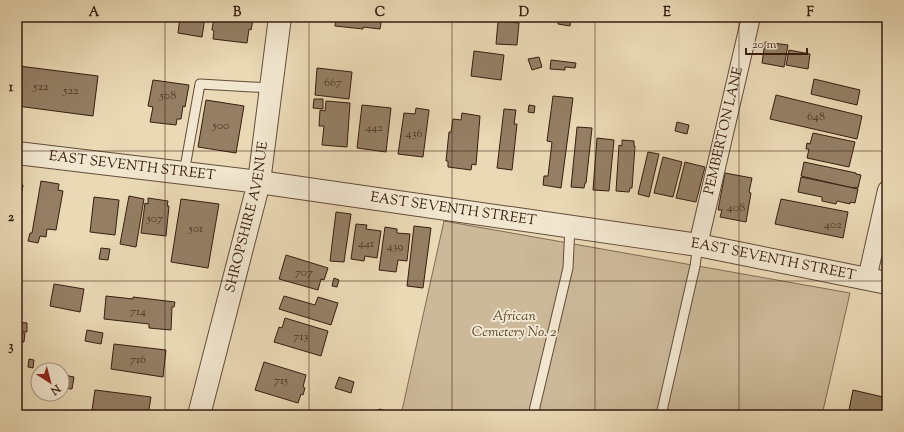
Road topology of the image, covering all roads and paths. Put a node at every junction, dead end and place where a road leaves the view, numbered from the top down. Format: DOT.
graph roads {
  1 [pos="280,17"];
  2 [pos="751,17"];
  3 [pos="271,88"];
  4 [pos="17,153"];
  5 [pos="184,173"];
  6 [pos="259,182"];
  7 [pos="887,190"];
  8 [pos="570,226"];
  9 [pos="698,245"];
  10 [pos="877,281"];
  11 [pos="199,415"];
  12 [pos="533,415"];
  13 [pos="661,415"];
  1 -- 3 [label="street, SHROPSHIRE AVENUE"];
  2 -- 9 [label="street, PEMBERTON LANE"];
  3 -- 5 [label="lane"];
  3 -- 6 [label="street, SHROPSHIRE AVENUE"];
  4 -- 5 [label="street, EAST SEVENTH STREET"];
  5 -- 6 [label="street, EAST SEVENTH STREET"];
  6 -- 8 [label="street, EAST SEVENTH STREET"];
  6 -- 11 [label="street, SHROPSHIRE AVENUE"];
  7 -- 10 [label="street"];
  8 -- 9 [label="street, EAST SEVENTH STREET"];
  8 -- 12 [label="lane"];
  9 -- 10 [label="street, EAST SEVENTH STREET"];
  9 -- 13 [label="lane"];
}
